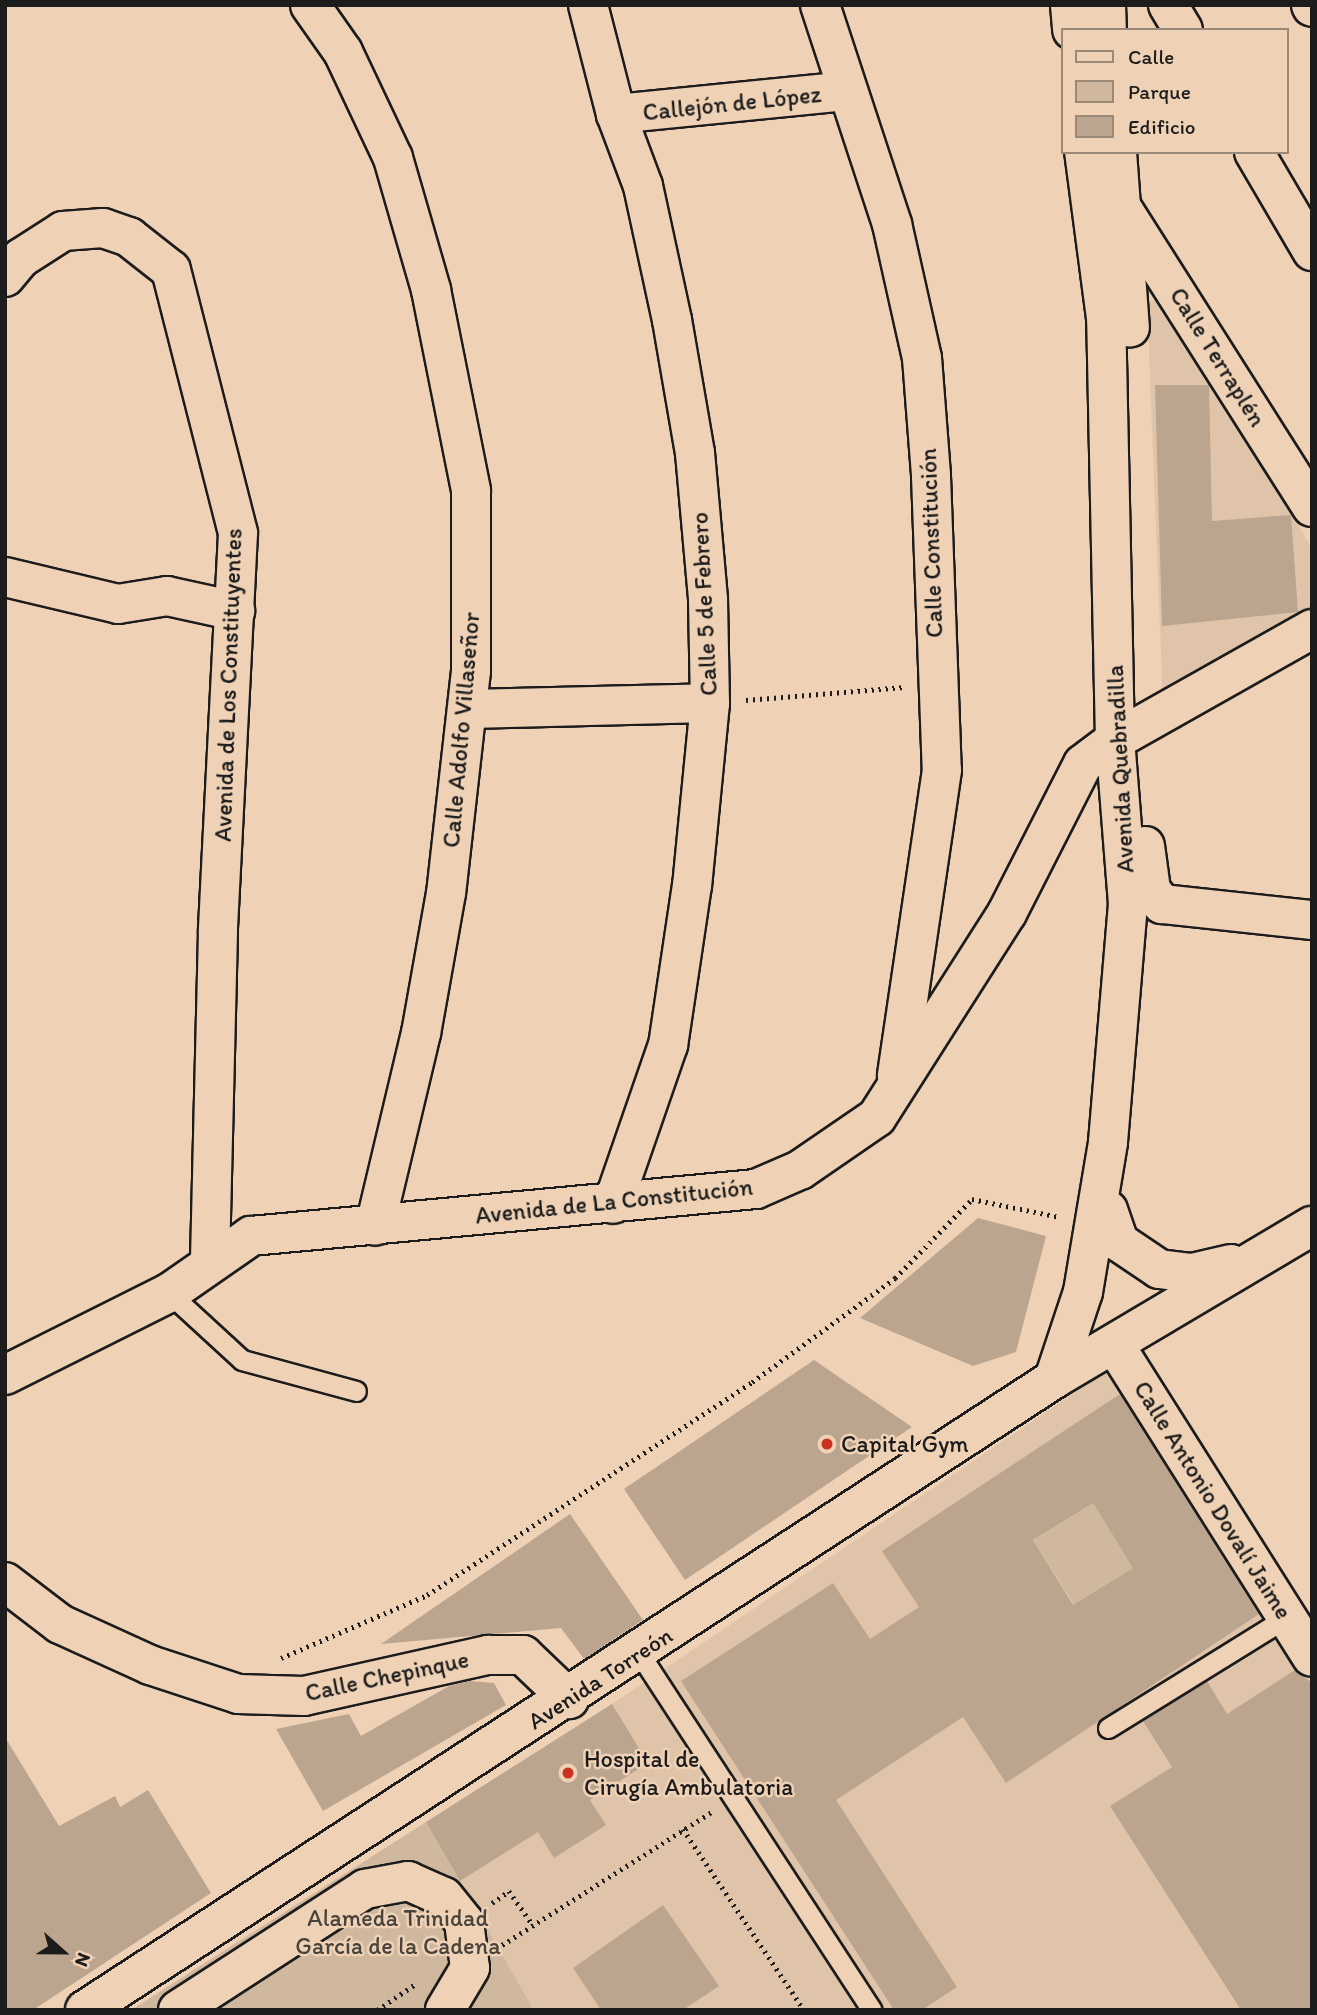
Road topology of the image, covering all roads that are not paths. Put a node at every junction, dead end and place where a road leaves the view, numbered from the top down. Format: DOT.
graph roads {
  1 [pos="310,5"];
  2 [pos="588,5"];
  3 [pos="820,5"];
  4 [pos="1070,5"];
  5 [pos="1106,5"];
  6 [pos="1168,5"];
  7 [pos="1072,28"];
  8 [pos="1107,28"];
  9 [pos="1182,28"];
  10 [pos="847,91"];
  11 [pos="616,114"];
  12 [pos="1084,154"];
  13 [pos="1117,154"];
  14 [pos="1255,154"];
  15 [pos="1122,208"];
  16 [pos="1312,251"];
  17 [pos="5,277"];
  18 [pos="1312,507"];
  19 [pos="5,578"];
  20 [pos="235,611"];
  21 [pos="1312,629"];
  22 [pos="710,703"];
  23 [pos="468,709"];
  24 [pos="1126,735"];
  25 [pos="1312,920"];
  26 [pos="894,1092"];
  27 [pos="613,1204"];
  28 [pos="1101,1217"];
  29 [pos="375,1226"];
  30 [pos="1312,1226"];
  31 [pos="1254,1259"];
  32 [pos="210,1262"];
  33 [pos="169,1293"];
  34 [pos="1114,1344"];
  35 [pos="5,1375"];
  36 [pos="1054,1379"];
  37 [pos="356,1391"];
  38 [pos="5,1582"];
  39 [pos="1287,1617"];
  40 [pos="639,1653"];
  41 [pos="1312,1657"];
  42 [pos="569,1699"];
  43 [pos="1108,1728"];
  44 [pos="85,2010"];
  45 [pos="178,2010"];
  46 [pos="446,2010"];
  47 [pos="872,2010"];
  1 -- 23 [label="street, Calle Adolfo Villaseñor"];
  2 -- 11 [label="street, Calle 5 de Febrero"];
  3 -- 10 [label="street, Calle Constitución"];
  4 -- 7 [label="street"];
  5 -- 8 [label="street"];
  6 -- 9 [label="street"];
  10 -- 11 [label="street, Callejón de López"];
  10 -- 26 [label="street, Calle Constitución"];
  11 -- 22 [label="street, Calle 5 de Febrero"];
  12 -- 24 [label="street, Avenida Quebradilla"];
  13 -- 15 [label="street, Avenida Quebradilla"];
  14 -- 16 [label="street"];
  15 -- 18 [label="street, Calle Terraplén"];
  15 -- 24 [label="street, Avenida Quebradilla"];
  17 -- 20 [label="street, Avenida de Los Constituyentes"];
  19 -- 20 [label="street"];
  20 -- 32 [label="street, Avenida de Los Constituyentes"];
  21 -- 24 [label="street"];
  22 -- 23 [label="street"];
  22 -- 27 [label="street, Calle 5 de Febrero"];
  23 -- 29 [label="street, Calle Adolfo Villaseñor"];
  24 -- 25 [label="street, Avenida Quebradilla"];
  24 -- 26 [label="street, Avenida de La Constitución"];
  24 -- 28 [label="street, Avenida Quebradilla"];
  26 -- 27 [label="street, Avenida de La Constitución"];
  27 -- 29 [label="street, Avenida de La Constitución"];
  28 -- 31 [label="street"];
  28 -- 34 [label="street, Calle Antonio Dovalí Jaime"];
  28 -- 36 [label="street, Avenida Quebradilla"];
  29 -- 32 [label="street, Avenida de La Constitución"];
  30 -- 31 [label="street, Avenida Torreón"];
  31 -- 34 [label="street, Avenida Torreón"];
  32 -- 33 [label="street, Avenida de La Constitución"];
  33 -- 35 [label="street, Avenida de La Constitución"];
  33 -- 37 [label="lane"];
  34 -- 36 [label="street, Avenida Torreón"];
  34 -- 39 [label="street, Calle Antonio Dovalí Jaime"];
  36 -- 40 [label="street, Avenida Torreón"];
  38 -- 42 [label="street, Calle Chepinque"];
  39 -- 41 [label="street, Calle Antonio Dovalí Jaime"];
  39 -- 43 [label="lane"];
  40 -- 42 [label="street, Avenida Torreón"];
  40 -- 47 [label="lane"];
  42 -- 44 [label="street, Avenida Torreón"];
  45 -- 46 [label="street"];
}
